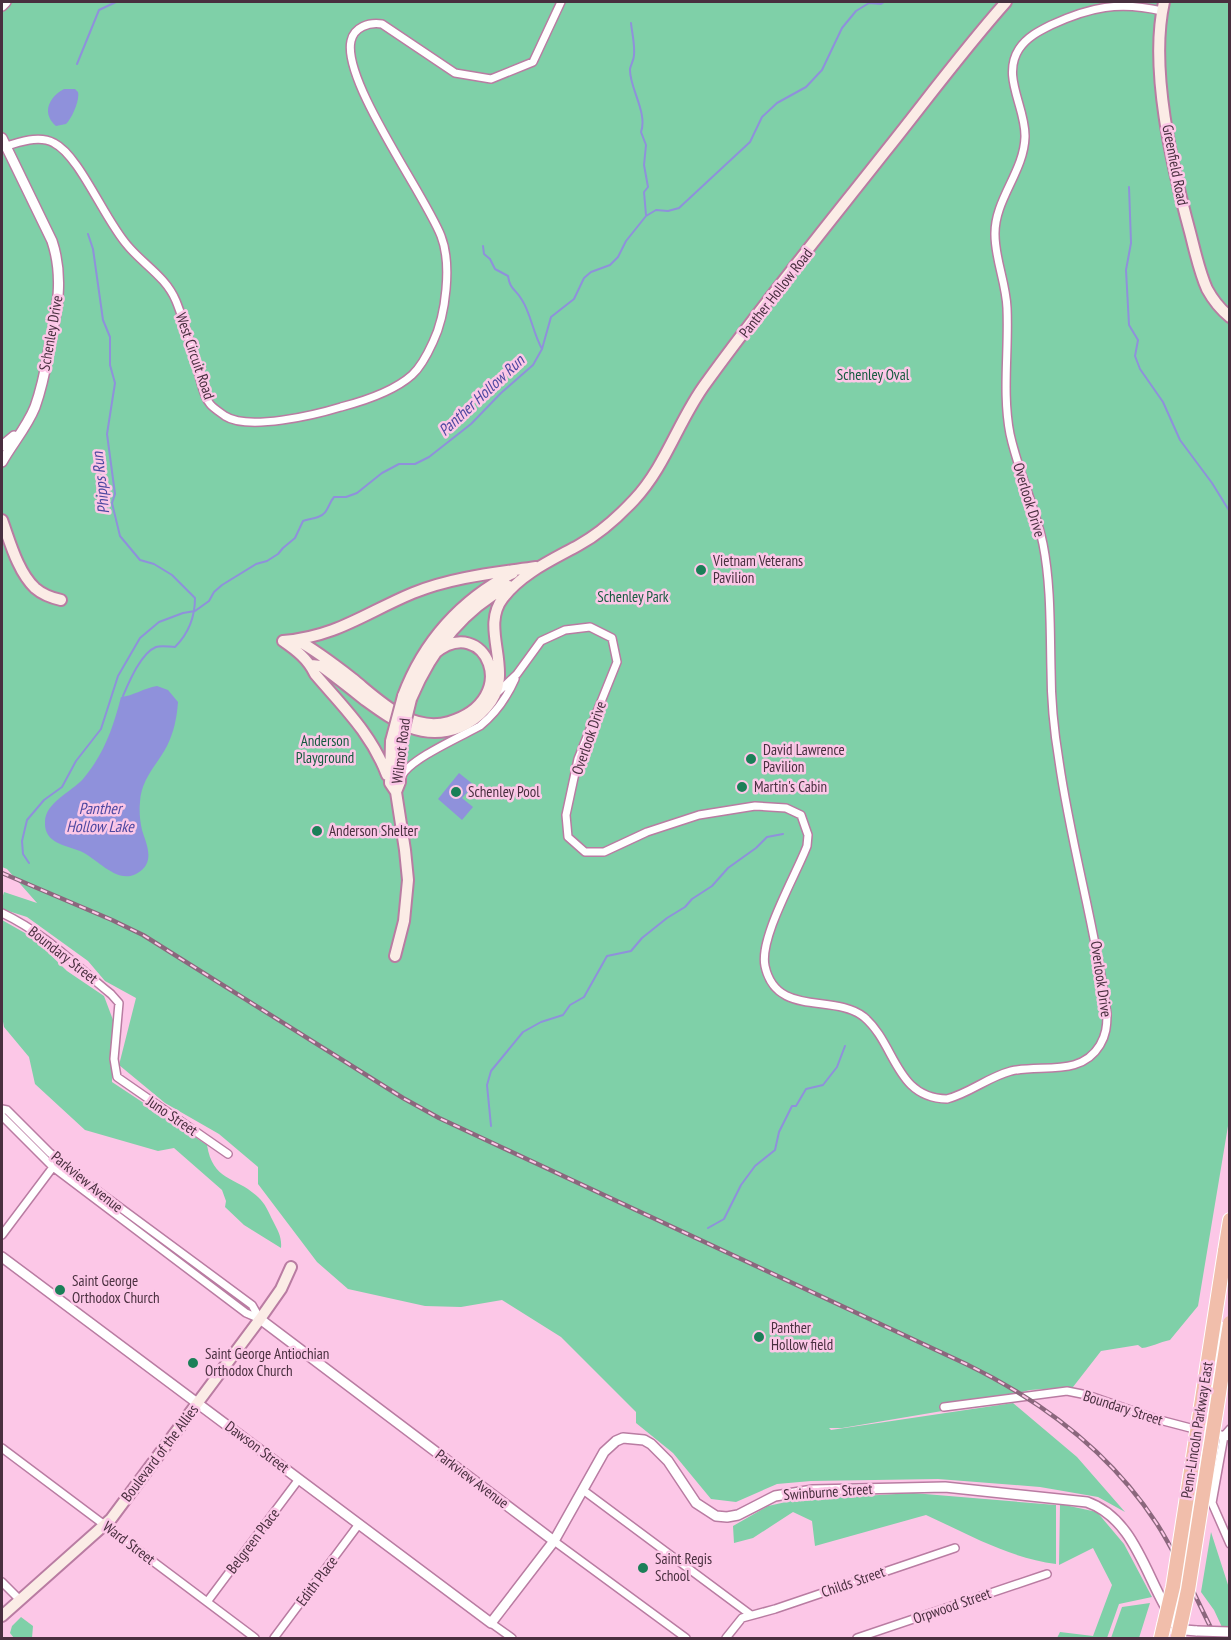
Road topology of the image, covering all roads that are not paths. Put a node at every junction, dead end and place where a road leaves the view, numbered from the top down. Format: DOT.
graph roads {
  1 [pos="6,2"];
  2 [pos="561,2"];
  3 [pos="1006,2"];
  4 [pos="2,6"];
  5 [pos="1163,6"];
  6 [pos="4,142"];
  7 [pos="1230,318"];
  8 [pos="23,428"];
  9 [pos="2,446"];
  10 [pos="2,462"];
  11 [pos="2,520"];
  12 [pos="522,574"];
  13 [pos="61,600"];
  14 [pos="330,633"];
  15 [pos="297,640"];
  16 [pos="318,653"];
  17 [pos="434,654"];
  18 [pos="311,665"];
  19 [pos="517,674"];
  20 [pos="497,693"];
  21 [pos="407,697"];
  22 [pos="395,786"];
  23 [pos="2,913"];
  24 [pos="395,956"];
  25 [pos="117,1077"];
  26 [pos="2,1110"];
  27 [pos="2,1116"];
  28 [pos="228,1154"];
  29 [pos="53,1167"];
  30 [pos="1230,1220"];
  31 [pos="2,1235"];
  32 [pos="2,1257"];
  33 [pos="291,1268"];
  34 [pos="260,1319"];
  35 [pos="1230,1323"];
  36 [pos="198,1403"];
  37 [pos="944,1407"];
  38 [pos="1230,1429"];
  39 [pos="1227,1437"];
  40 [pos="2,1449"];
  41 [pos="299,1479"];
  42 [pos="583,1490"];
  43 [pos="359,1524"];
  44 [pos="105,1525"];
  45 [pos="554,1541"];
  46 [pos="1230,1544"];
  47 [pos="955,1548"];
  48 [pos="1047,1574"];
  49 [pos="2,1582"];
  50 [pos="20,1600"];
  51 [pos="207,1602"];
  52 [pos="2,1616"];
  53 [pos="751,1616"];
  54 [pos="491,1623"];
  55 [pos="1230,1632"];
  56 [pos="1178,1637"];
  57 [pos="255,1638"];
  58 [pos="274,1638"];
  59 [pos="512,1638"];
  60 [pos="686,1638"];
  61 [pos="726,1638"];
  62 [pos="857,1638"];
  63 [pos="1161,1638"];
  1 -- 4 [label="street"];
  2 -- 6 [label="street, West Circuit Road"];
  3 -- 12 [label="main road, Panther Hollow Road"];
  5 -- 7 [label="main road, Greenfield Road"];
  5 -- 19 [label="street, Overlook Drive"];
  6 -- 8 [label="street, Schenley Drive"];
  8 -- 9 [label="street, Schenley Drive"];
  8 -- 10 [label="street, Schenley Drive"];
  11 -- 13 [label="main road"];
  12 -- 14 [label="main road"];
  12 -- 17 [label="main road, Wilmot Road"];
  12 -- 20 [label="main road"];
  12 -- 21 [label="main road, Wilmot Road"];
  14 -- 15 [label="main road"];
  14 -- 16 [label="main road"];
  15 -- 16 [label="main road"];
  15 -- 18 [label="main road"];
  16 -- 17 [label="main road"];
  16 -- 18 [label="main road"];
  17 -- 21 [label="main road, Wilmot Road"];
  18 -- 20 [label="main road"];
  18 -- 22 [label="main road"];
  19 -- 20 [label="street, Overlook Drive"];
  19 -- 22 [label="street, Overlook Drive"];
  21 -- 22 [label="main road, Wilmot Road, bridge"];
  22 -- 24 [label="main road, Wilmot Road"];
  23 -- 25 [label="street, Boundary Street"];
  25 -- 28 [label="street, Juno Street"];
  26 -- 34 [label="street, Parkview Avenue"];
  27 -- 29 [label="street, Parkview Avenue"];
  29 -- 31 [label="street"];
  29 -- 34 [label="street, Parkview Avenue"];
  30 -- 63 [label="highway, Penn-Lincoln Parkway East, bridge"];
  32 -- 36 [label="street, Dawson Street"];
  33 -- 34 [label="main road, Boulevard of the Allies"];
  34 -- 36 [label="main road, Boulevard of the Allies"];
  34 -- 45 [label="street, Parkview Avenue"];
  35 -- 56 [label="highway, Penn-Lincoln Parkway East, bridge"];
  36 -- 41 [label="street, Dawson Street"];
  36 -- 44 [label="main road, Boulevard of the Allies"];
  37 -- 39 [label="street, Boundary Street"];
  38 -- 39 [label="street"];
  39 -- 46 [label="street"];
  40 -- 44 [label="street, Ward Street"];
  41 -- 43 [label="street, Dawson Street"];
  41 -- 51 [label="street, Belgreen Place"];
  42 -- 45 [label="street, Swinburne Street"];
  42 -- 53 [label="street"];
  42 -- 55 [label="street, Swinburne Street, bridge"];
  43 -- 54 [label="street, Dawson Street"];
  43 -- 58 [label="street, Edith Place"];
  44 -- 50 [label="main road, Boulevard of the Allies"];
  44 -- 51 [label="street, Ward Street"];
  45 -- 54 [label="street, Swinburne Street"];
  45 -- 60 [label="street, Parkview Avenue"];
  47 -- 53 [label="street, Childs Street"];
  48 -- 62 [label="street, Orpwood Street"];
  49 -- 50 [label="street"];
  50 -- 52 [label="main road, Boulevard of the Allies"];
  51 -- 57 [label="street, Ward Street"];
  53 -- 61 [label="street, Childs Street"];
  54 -- 59 [label="street, Dawson Street"];
}
